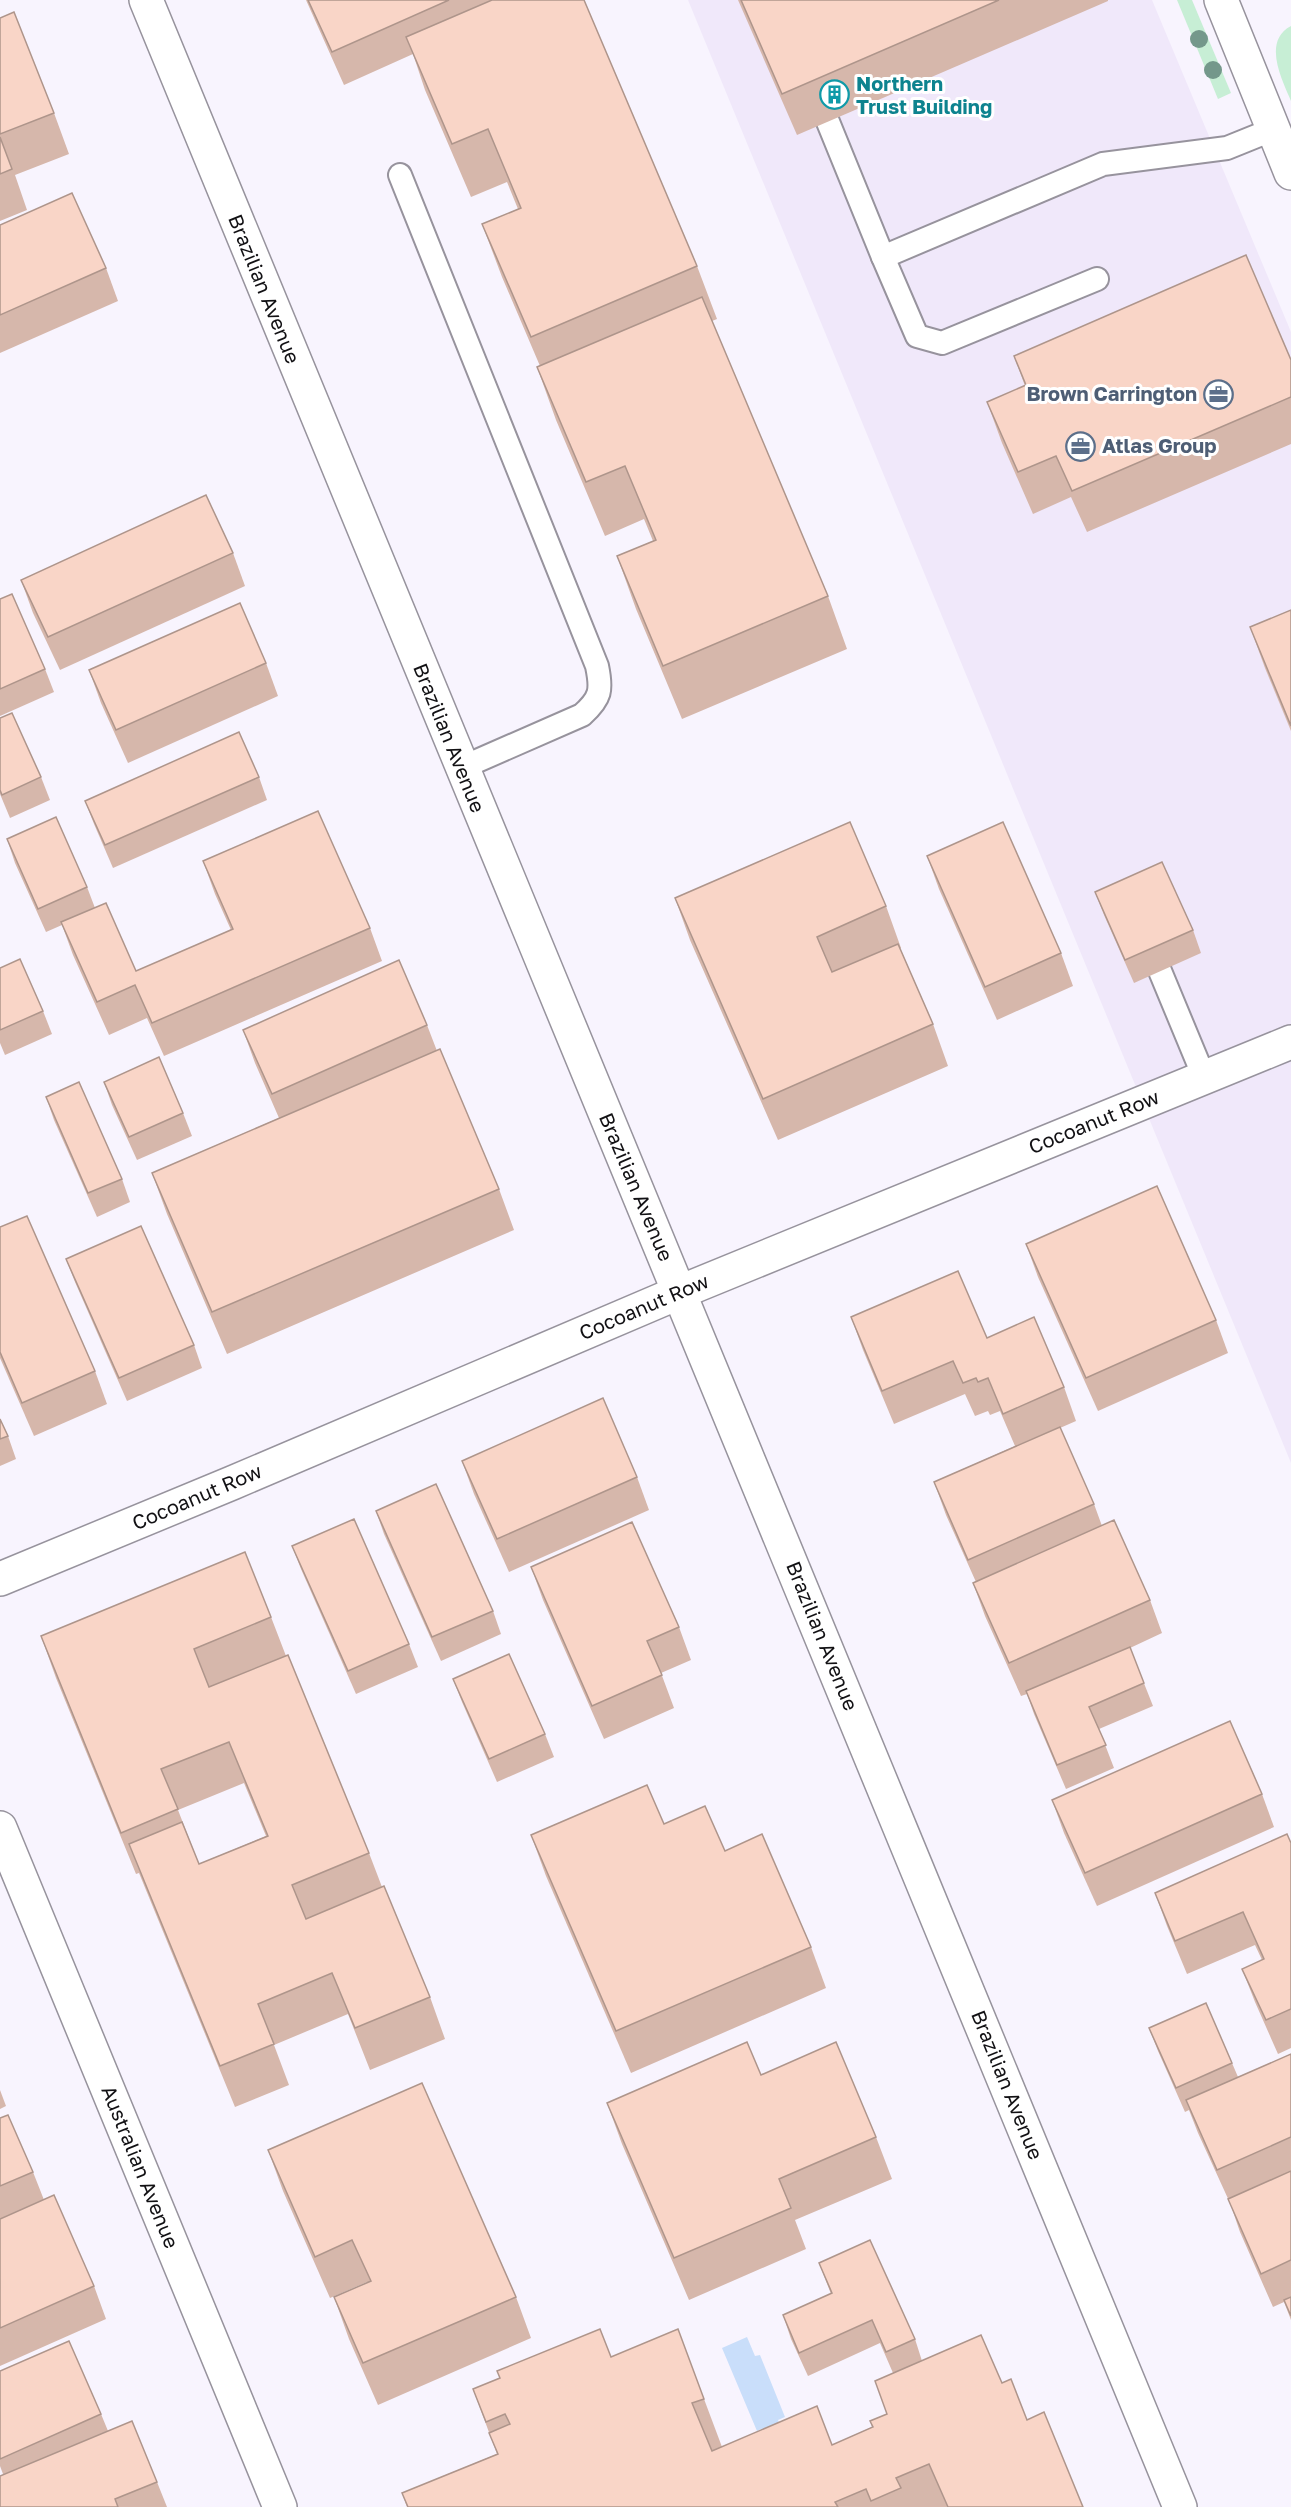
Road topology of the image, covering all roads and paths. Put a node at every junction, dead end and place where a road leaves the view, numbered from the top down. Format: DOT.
graph roads {
  1 [pos="146,0"];
  2 [pos="1221,0"];
  3 [pos="828,123"];
  4 [pos="1274,129"];
  5 [pos="1291,173"];
  6 [pos="400,175"];
  7 [pos="883,257"];
  8 [pos="1097,279"];
  9 [pos="461,768"];
  10 [pos="1160,971"];
  11 [pos="1291,1042"];
  12 [pos="1204,1077"];
  13 [pos="680,1292"];
  14 [pos="0,1579"];
  15 [pos="0,1828"];
  16 [pos="280,2507"];
  17 [pos="1180,2507"];
  1 -- 9 [label="street, Brazilian Avenue"];
  2 -- 4 [label="street"];
  3 -- 7 [label="lane"];
  4 -- 5 [label="street"];
  4 -- 7 [label="lane"];
  6 -- 9 [label="lane"];
  7 -- 8 [label="lane"];
  9 -- 13 [label="street, Brazilian Avenue"];
  10 -- 12 [label="lane"];
  11 -- 12 [label="street, Cocoanut Row"];
  12 -- 13 [label="street, Cocoanut Row"];
  13 -- 14 [label="street, Cocoanut Row"];
  13 -- 17 [label="street, Brazilian Avenue"];
  15 -- 16 [label="street, Australian Avenue"];
}
